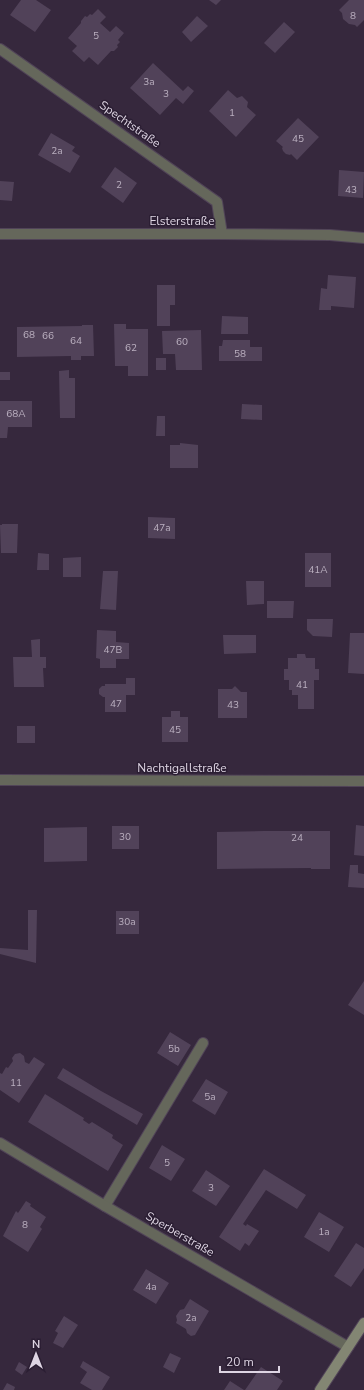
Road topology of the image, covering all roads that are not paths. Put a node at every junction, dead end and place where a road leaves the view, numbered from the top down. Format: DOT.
graph roads {
  1 [pos="0,49"];
  2 [pos="0,234"];
  3 [pos="222,234"];
  4 [pos="364,238"];
  5 [pos="0,780"];
  6 [pos="364,782"];
  7 [pos="203,1043"];
  8 [pos="0,1143"];
  9 [pos="105,1206"];
  10 [pos="364,1323"];
  11 [pos="348,1347"];
  12 [pos="320,1390"];
  1 -- 3 [label="street, Spechtstraße"];
  2 -- 3 [label="street, Elsterstraße"];
  3 -- 4 [label="street, Elsterstraße"];
  5 -- 6 [label="street, Nachtigallstraße"];
  7 -- 9 [label="street"];
  8 -- 9 [label="street, Sperberstraße"];
  9 -- 11 [label="street, Sperberstraße"];
  10 -- 11 [label="street"];
  11 -- 12 [label="street"];
}
